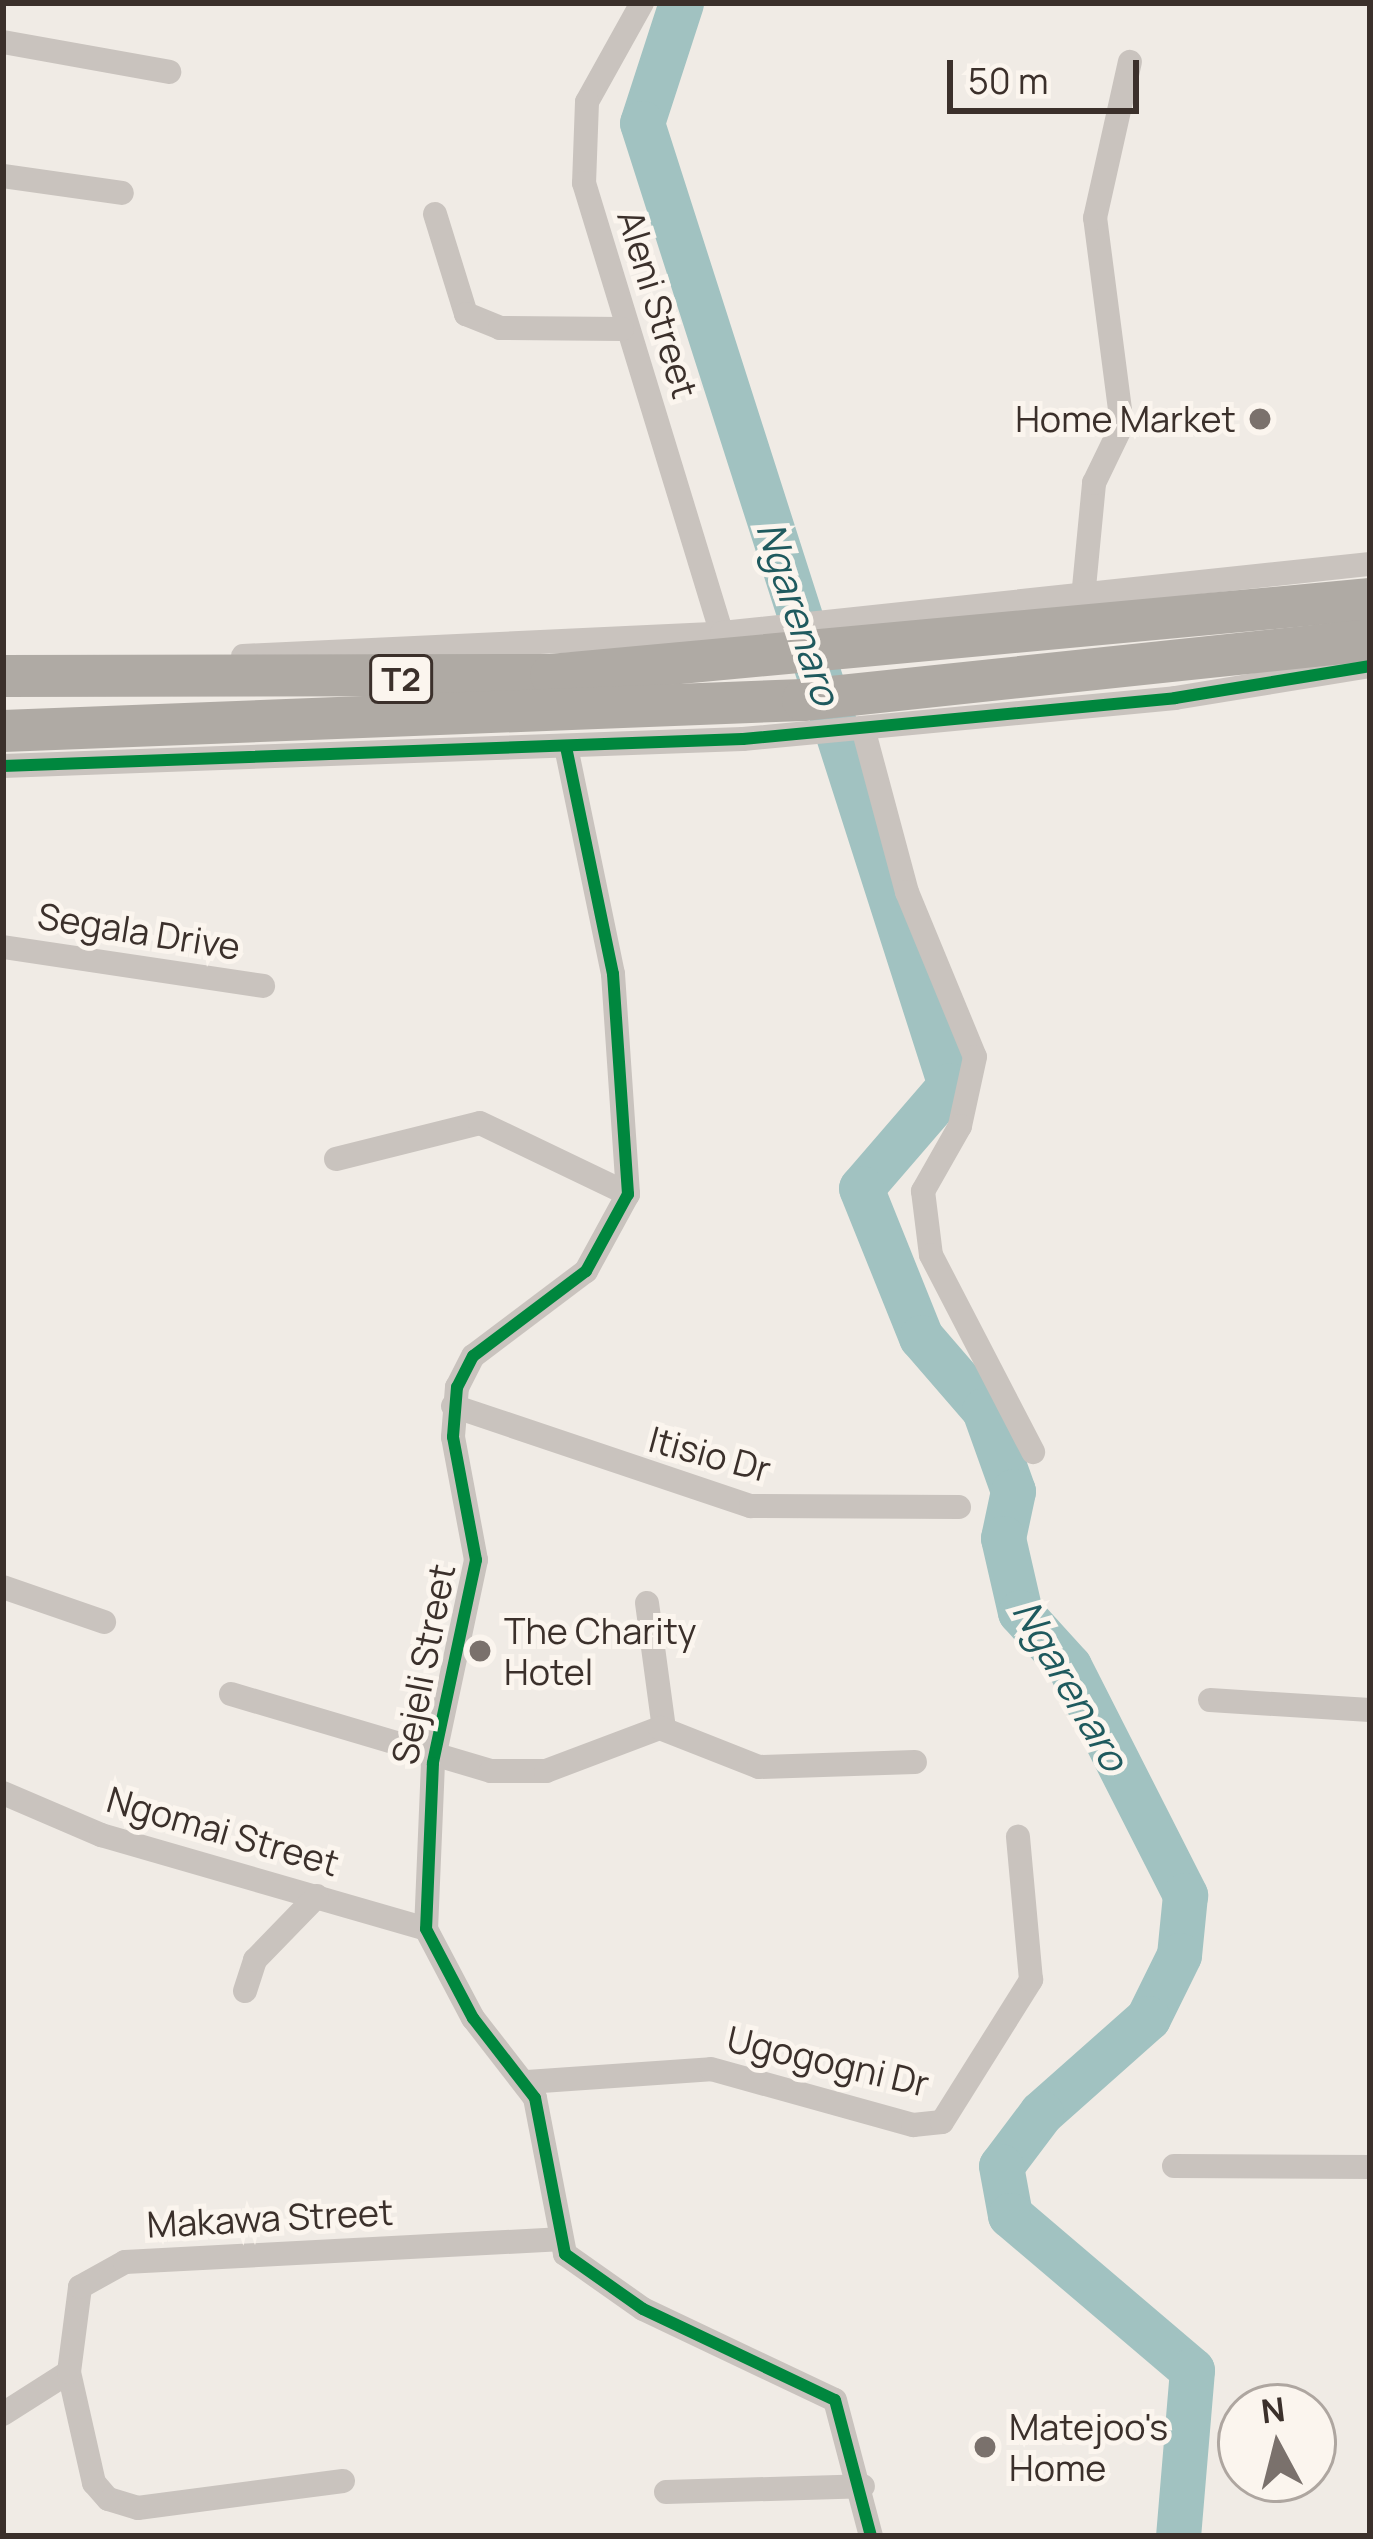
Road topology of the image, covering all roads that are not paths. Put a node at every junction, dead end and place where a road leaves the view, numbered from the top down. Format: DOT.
graph roads {
  1 [pos="642,3"];
  2 [pos="3,42"];
  3 [pos="1130,62"];
  4 [pos="170,72"];
  5 [pos="3,176"];
  6 [pos="122,193"];
  7 [pos="435,214"];
  8 [pos="622,329"];
  9 [pos="1370,564"];
  10 [pos="1083,598"];
  11 [pos="1370,599"];
  12 [pos="722,633"];
  13 [pos="1370,640"];
  14 [pos="3,656"];
  15 [pos="1370,666"];
  16 [pos="3,676"];
  17 [pos="801,680"];
  18 [pos="866,684"];
  19 [pos="3,731"];
  20 [pos="566,746"];
  21 [pos="3,766"];
  22 [pos="3,947"];
  23 [pos="263,986"];
  24 [pos="336,1160"];
  25 [pos="628,1194"];
  26 [pos="453,1406"];
  27 [pos="1033,1451"];
  28 [pos="959,1507"];
  29 [pos="3,1587"];
  30 [pos="647,1603"];
  31 [pos="104,1622"];
  32 [pos="231,1694"];
  33 [pos="1210,1700"];
  34 [pos="1370,1711"];
  35 [pos="664,1728"];
  36 [pos="916,1762"];
  37 [pos="433,1763"];
  38 [pos="3,1793"];
  39 [pos="1018,1838"];
  40 [pos="317,1895"];
  41 [pos="426,1929"];
  42 [pos="244,1991"];
  43 [pos="527,2082"];
  44 [pos="1174,2166"];
  45 [pos="1370,2167"];
  46 [pos="559,2239"];
  47 [pos="69,2372"];
  48 [pos="3,2414"];
  49 [pos="343,2481"];
  50 [pos="863,2486"];
  51 [pos="667,2492"];
  52 [pos="871,2536"];
  1 -- 8 [label="street, Aleni Street"];
  2 -- 4 [label="street"];
  3 -- 10 [label="street"];
  5 -- 6 [label="street"];
  7 -- 8 [label="street"];
  8 -- 12 [label="street, Aleni Street"];
  9 -- 10 [label="street"];
  10 -- 18 [label="street"];
  11 -- 18 [label="highway, T2"];
  12 -- 14 [label="street"];
  12 -- 18 [label="street"];
  13 -- 18 [label="highway, T2"];
  15 -- 18 [label="street"];
  16 -- 17 [label="highway, T2"];
  17 -- 18 [label="highway, T2"];
  17 -- 19 [label="highway, T2"];
  18 -- 20 [label="street"];
  18 -- 27 [label="street"];
  20 -- 21 [label="street"];
  20 -- 25 [label="street"];
  22 -- 23 [label="street, Segala Drive"];
  24 -- 25 [label="street"];
  25 -- 26 [label="street"];
  26 -- 28 [label="street, Itisio Dr"];
  26 -- 37 [label="street, Sejeli Street"];
  29 -- 31 [label="street"];
  30 -- 35 [label="street"];
  32 -- 37 [label="street"];
  33 -- 34 [label="street"];
  35 -- 36 [label="street"];
  35 -- 37 [label="street"];
  37 -- 41 [label="street, Sejeli Street"];
  38 -- 40 [label="street, Ngomai Street"];
  39 -- 43 [label="street, Ugogogni Dr"];
  40 -- 41 [label="street, Ngomai Street"];
  40 -- 42 [label="street"];
  41 -- 43 [label="street"];
  43 -- 46 [label="street"];
  44 -- 45 [label="street"];
  46 -- 47 [label="street, Makawa Street"];
  46 -- 50 [label="street"];
  47 -- 48 [label="street"];
  47 -- 49 [label="street, Makawa Street"];
  50 -- 51 [label="street"];
  50 -- 52 [label="street"];
}
